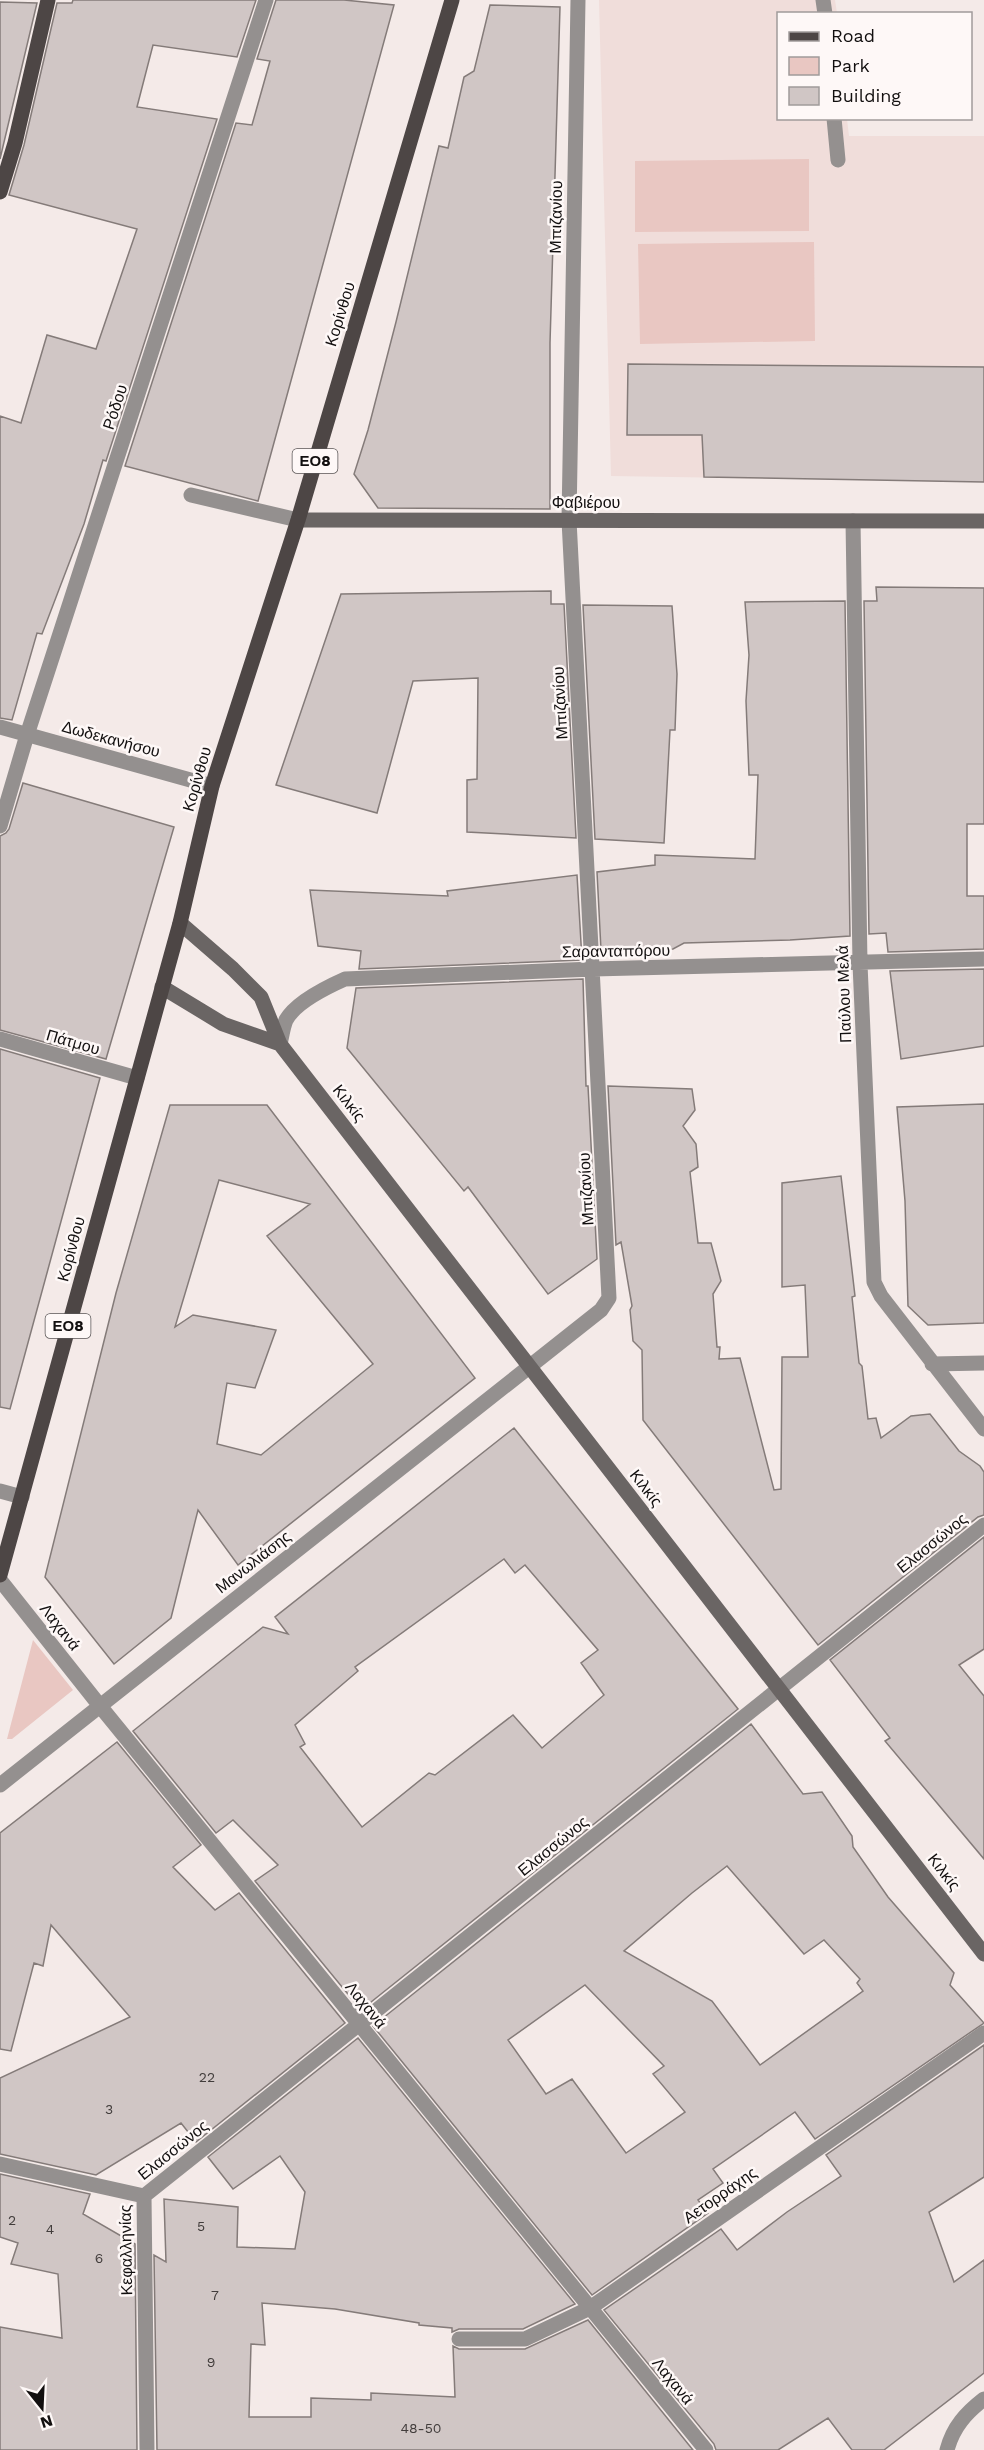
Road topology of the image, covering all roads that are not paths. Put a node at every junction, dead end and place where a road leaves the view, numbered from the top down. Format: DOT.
graph roads {
  1 [pos="48,0"];
  2 [pos="266,0"];
  3 [pos="452,0"];
  4 [pos="578,0"];
  5 [pos="834,120"];
  6 [pos="838,160"];
  7 [pos="0,192"];
  8 [pos="191,495"];
  9 [pos="298,520"];
  10 [pos="569,520"];
  11 [pos="853,521"];
  12 [pos="984,521"];
  13 [pos="0,728"];
  14 [pos="27,735"];
  15 [pos="212,786"];
  16 [pos="0,826"];
  17 [pos="180,923"];
  18 [pos="984,959"];
  19 [pos="860,963"];
  20 [pos="593,969"];
  21 [pos="162,987"];
  22 [pos="0,1040"];
  23 [pos="280,1044"];
  24 [pos="137,1078"];
  25 [pos="932,1364"];
  26 [pos="984,1364"];
  27 [pos="529,1367"];
  28 [pos="984,1429"];
  29 [pos="0,1491"];
  30 [pos="22,1497"];
  31 [pos="984,1525"];
  32 [pos="0,1575"];
  33 [pos="0,1580"];
  34 [pos="780,1688"];
  35 [pos="100,1706"];
  36 [pos="0,1785"];
  37 [pos="984,1954"];
  38 [pos="358,2024"];
  39 [pos="984,2033"];
  40 [pos="0,2164"];
  41 [pos="144,2196"];
  42 [pos="590,2308"];
  43 [pos="459,2339"];
  44 [pos="984,2399"];
  45 [pos="147,2450"];
  46 [pos="706,2450"];
  47 [pos="947,2450"];
  1 -- 7 [label="main road"];
  2 -- 14 [label="street, Ρόδου"];
  3 -- 9 [label="main road, Κορίνθου / ΕΟ8"];
  4 -- 10 [label="street, Μπιζανίου"];
  5 -- 6 [label="street"];
  8 -- 9 [label="street, Φαβιέρου"];
  9 -- 10 [label="street, Φαβιέρου"];
  9 -- 15 [label="main road, Κορίνθου / ΕΟ8"];
  10 -- 11 [label="street, Φαβιέρου"];
  10 -- 20 [label="street, Μπιζανίου"];
  11 -- 12 [label="street, Φαβιέρου"];
  11 -- 19 [label="street, Παύλου Μελά"];
  13 -- 14 [label="street, Δωδεκανήσου"];
  14 -- 15 [label="street, Δωδεκανήσου"];
  14 -- 16 [label="street, Ρόδου"];
  15 -- 17 [label="main road, Κορίνθου / ΕΟ8"];
  17 -- 21 [label="main road, Κορίνθου / ΕΟ8"];
  17 -- 23 [label="street, Κιλκίς"];
  18 -- 19 [label="street, Σαρανταπόρου"];
  19 -- 20 [label="street, Σαρανταπόρου"];
  19 -- 25 [label="street, Παύλου Μελά"];
  20 -- 23 [label="street, Σαρανταπόρου"];
  20 -- 27 [label="street, Μπιζανίου"];
  21 -- 23 [label="street"];
  21 -- 24 [label="main road, Κορίνθου / ΕΟ8"];
  22 -- 24 [label="street, Πάτμου"];
  23 -- 27 [label="street, Κιλκίς"];
  24 -- 30 [label="main road, Κορίνθου / ΕΟ8"];
  25 -- 26 [label="street"];
  25 -- 28 [label="street, Παύλου Μελά"];
  27 -- 34 [label="street, Κιλκίς"];
  27 -- 35 [label="street, Μανωλιάσης"];
  29 -- 30 [label="street"];
  30 -- 32 [label="main road, Κορίνθου / ΕΟ8"];
  31 -- 34 [label="street, Ελασσώνος"];
  33 -- 35 [label="street, Λαχανά"];
  34 -- 37 [label="street, Κιλκίς"];
  34 -- 38 [label="street, Ελασσώνος"];
  35 -- 36 [label="street, Μανωλιάσης"];
  35 -- 38 [label="street, Λαχανά"];
  38 -- 41 [label="street, Ελασσώνος"];
  38 -- 42 [label="street, Λαχανά"];
  39 -- 42 [label="street, Αετορράχης"];
  40 -- 41 [label="street, Κεφαλληνίας"];
  41 -- 45 [label="street, Κεφαλληνίας"];
  42 -- 43 [label="street, Αετορράχης"];
  42 -- 46 [label="street, Λαχανά"];
  44 -- 47 [label="street"];
}
